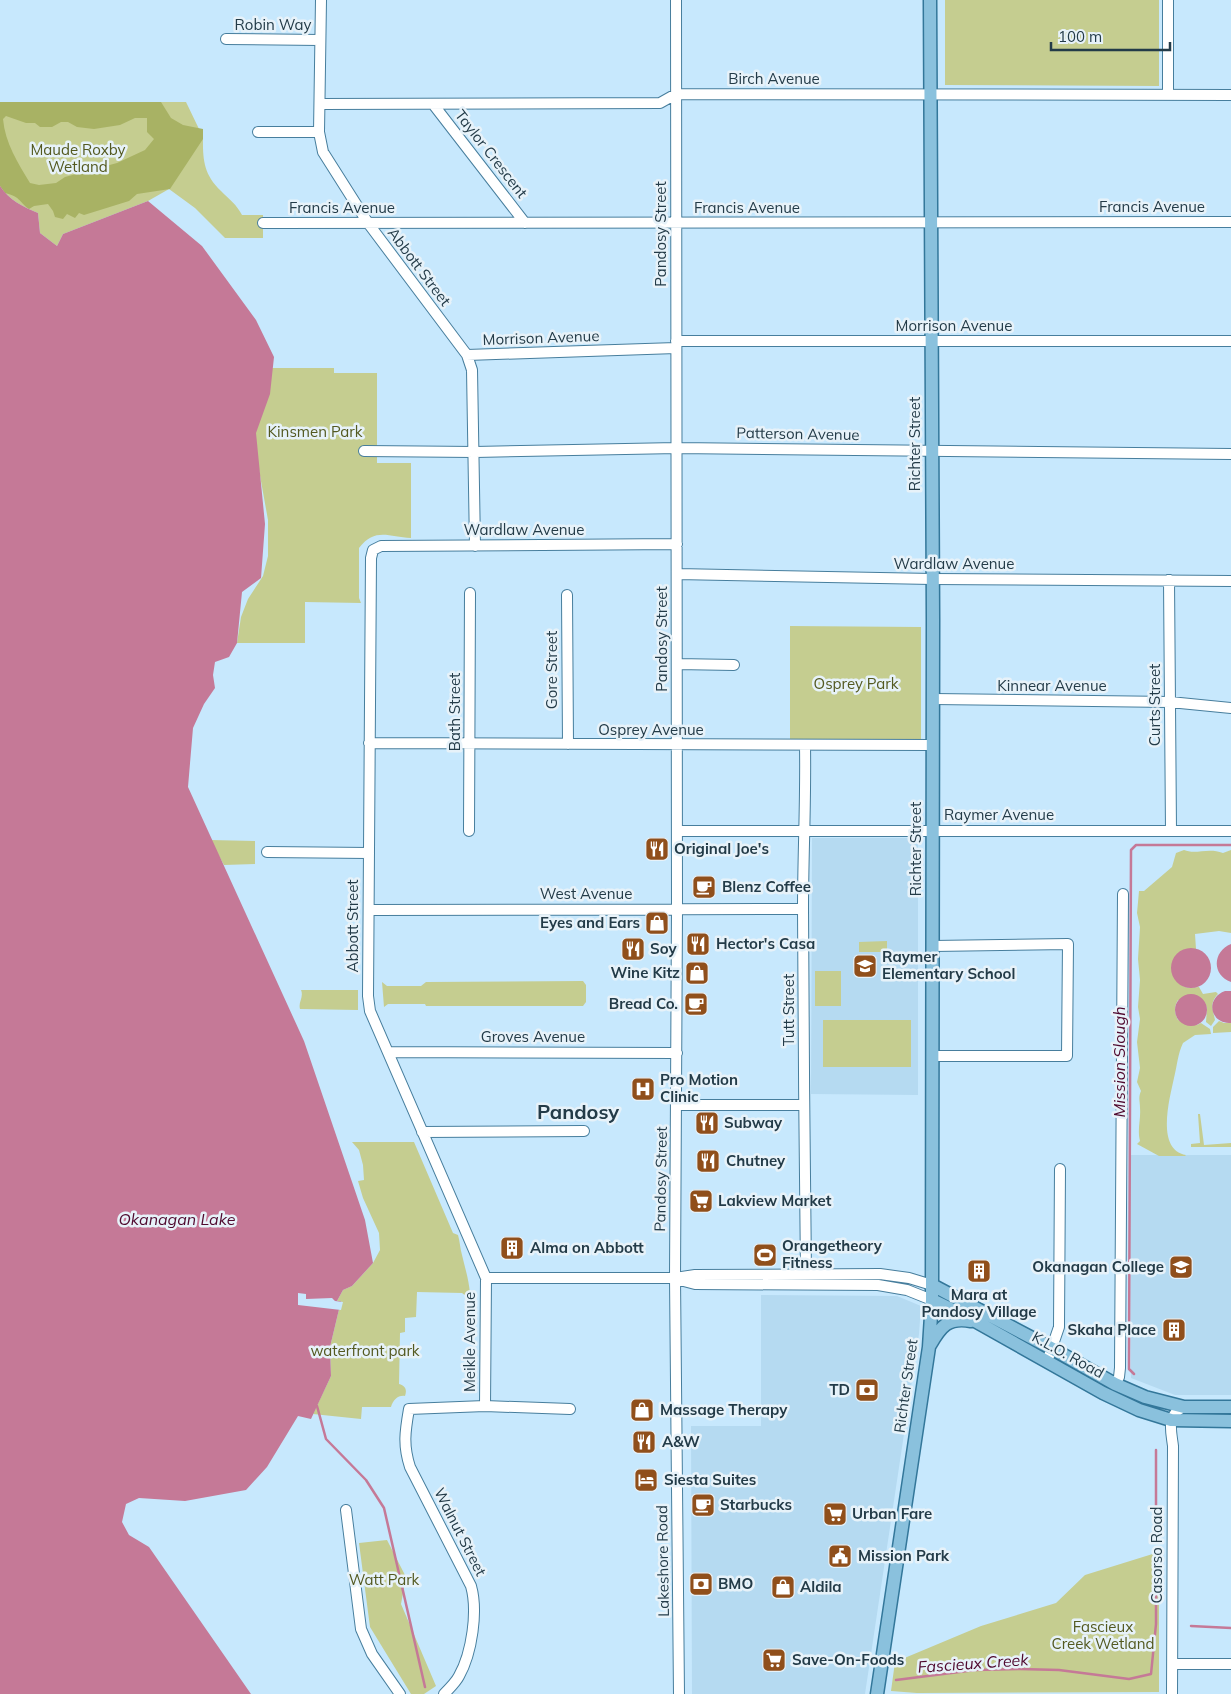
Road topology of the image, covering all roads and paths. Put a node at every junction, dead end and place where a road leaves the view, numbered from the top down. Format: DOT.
graph roads {
  1 [pos="321,0"];
  2 [pos="328,0"];
  3 [pos="676,0"];
  4 [pos="930,0"];
  5 [pos="1168,0"];
  6 [pos="320,12"];
  7 [pos="226,40"];
  8 [pos="320,40"];
  9 [pos="676,94"];
  10 [pos="1168,94"];
  11 [pos="930,95"];
  12 [pos="1231,96"];
  13 [pos="320,104"];
  14 [pos="433,104"];
  15 [pos="258,132"];
  16 [pos="320,132"];
  17 [pos="676,222"];
  18 [pos="931,222"];
  19 [pos="1231,222"];
  20 [pos="263,223"];
  21 [pos="368,223"];
  22 [pos="525,223"];
  23 [pos="931,341"];
  24 [pos="1231,341"];
  25 [pos="676,345"];
  26 [pos="467,355"];
  27 [pos="677,448"];
  28 [pos="364,451"];
  29 [pos="932,451"];
  30 [pos="475,452"];
  31 [pos="1231,454"];
  32 [pos="677,544"];
  33 [pos="475,546"];
  34 [pos="373,550"];
  35 [pos="677,574"];
  36 [pos="932,579"];
  37 [pos="1169,580"];
  38 [pos="1231,581"];
  39 [pos="470,593"];
  40 [pos="567,595"];
  41 [pos="677,664"];
  42 [pos="734,664"];
  43 [pos="933,700"];
  44 [pos="1170,702"];
  45 [pos="1231,708"];
  46 [pos="369,744"];
  47 [pos="470,744"];
  48 [pos="568,744"];
  49 [pos="677,745"];
  50 [pos="932,745"];
  51 [pos="805,746"];
  52 [pos="933,830"];
  53 [pos="1171,830"];
  54 [pos="469,831"];
  55 [pos="677,831"];
  56 [pos="804,831"];
  57 [pos="1231,831"];
  58 [pos="267,852"];
  59 [pos="369,853"];
  60 [pos="1122,894"];
  61 [pos="803,908"];
  62 [pos="677,909"];
  63 [pos="368,910"];
  64 [pos="933,946"];
  65 [pos="388,1052"];
  66 [pos="677,1053"];
  67 [pos="932,1056"];
  68 [pos="677,1105"];
  69 [pos="804,1105"];
  70 [pos="584,1131"];
  71 [pos="422,1132"];
  72 [pos="1060,1169"];
  73 [pos="806,1274"];
  74 [pos="486,1278"];
  75 [pos="675,1278"];
  76 [pos="932,1285"];
  77 [pos="932,1300"];
  78 [pos="976,1321"];
  79 [pos="929,1347"];
  80 [pos="1053,1349"];
  81 [pos="1047,1361"];
  82 [pos="1115,1384"];
  83 [pos="485,1406"];
  84 [pos="1184,1407"];
  85 [pos="1231,1407"];
  86 [pos="409,1409"];
  87 [pos="570,1409"];
  88 [pos="1176,1420"];
  89 [pos="1231,1421"];
  90 [pos="346,1510"];
  91 [pos="1173,1664"];
  92 [pos="1231,1664"];
  93 [pos="400,1694"];
  94 [pos="444,1694"];
  95 [pos="679,1694"];
  96 [pos="877,1694"];
  97 [pos="1172,1694"];
  1 -- 6 [label="street, Abbott Street"];
  2 -- 6 [label="street"];
  3 -- 9 [label="street, Pandosy Street"];
  4 -- 11 [label="main road, Richter Street"];
  5 -- 10 [label="street"];
  6 -- 8 [label="street, Abbott Street"];
  7 -- 8 [label="street, Robin Way"];
  8 -- 13 [label="street, Abbott Street"];
  9 -- 11 [label="street, Birch Avenue"];
  9 -- 14 [label="street, Birch Avenue"];
  9 -- 17 [label="street, Pandosy Street"];
  10 -- 11 [label="street, Birch Avenue"];
  10 -- 12 [label="street, Birch Avenue"];
  11 -- 18 [label="main road, Richter Street"];
  13 -- 14 [label="street, Birch Avenue"];
  13 -- 16 [label="street, Abbott Street"];
  14 -- 22 [label="street, Taylor Crescent"];
  15 -- 16 [label="street"];
  16 -- 21 [label="street, Abbott Street"];
  17 -- 18 [label="street, Francis Avenue"];
  17 -- 22 [label="street, Francis Avenue"];
  17 -- 25 [label="street, Pandosy Street"];
  18 -- 19 [label="street, Francis Avenue"];
  18 -- 23 [label="main road, Richter Street"];
  20 -- 21 [label="street, Francis Avenue"];
  21 -- 22 [label="street, Francis Avenue"];
  21 -- 26 [label="street, Abbott Street"];
  23 -- 24 [label="street, Morrison Avenue"];
  23 -- 25 [label="street, Morrison Avenue"];
  23 -- 29 [label="main road, Richter Street"];
  25 -- 26 [label="street, Morrison Avenue"];
  25 -- 27 [label="street, Pandosy Street"];
  26 -- 30 [label="street, Abbott Street"];
  27 -- 29 [label="street, Patterson Avenue"];
  27 -- 30 [label="street, Patterson Avenue"];
  27 -- 32 [label="street, Pandosy Street"];
  28 -- 30 [label="street, Patterson Avenue"];
  29 -- 31 [label="street, Patterson Avenue"];
  29 -- 36 [label="main road, Richter Street"];
  30 -- 33 [label="street, Abbott Street"];
  32 -- 33 [label="street, Wardlaw Avenue"];
  32 -- 35 [label="street, Pandosy Street"];
  33 -- 34 [label="street, Wardlaw Avenue"];
  34 -- 46 [label="street, Abbott Street"];
  35 -- 36 [label="street, Wardlaw Avenue"];
  35 -- 41 [label="street, Pandosy Street"];
  36 -- 37 [label="street, Wardlaw Avenue"];
  36 -- 43 [label="main road, Richter Street"];
  37 -- 38 [label="street, Wardlaw Avenue"];
  37 -- 44 [label="street, Curts Street"];
  39 -- 47 [label="street, Bath Street"];
  40 -- 48 [label="street, Gore Street"];
  41 -- 42 [label="street"];
  41 -- 49 [label="street, Pandosy Street"];
  43 -- 44 [label="street, Kinnear Avenue"];
  43 -- 50 [label="main road, Richter Street"];
  44 -- 45 [label="street, Kinnear Avenue"];
  44 -- 53 [label="street, Curts Street"];
  46 -- 47 [label="street, Osprey Avenue"];
  46 -- 59 [label="street, Abbott Street"];
  47 -- 48 [label="street, Osprey Avenue"];
  47 -- 54 [label="street, Bath Street"];
  48 -- 49 [label="street, Osprey Avenue"];
  49 -- 51 [label="street, Osprey Avenue"];
  49 -- 55 [label="street, Pandosy Street"];
  50 -- 51 [label="street, Osprey Avenue"];
  50 -- 52 [label="main road, Richter Street"];
  51 -- 56 [label="street, Tutt Street"];
  52 -- 53 [label="street, Raymer Avenue"];
  52 -- 56 [label="street, Raymer Avenue"];
  52 -- 64 [label="main road, Richter Street"];
  53 -- 57 [label="street, Raymer Avenue"];
  55 -- 56 [label="street, Raymer Avenue"];
  55 -- 62 [label="street, Pandosy Street"];
  56 -- 61 [label="street, Tutt Street"];
  58 -- 59 [label="street"];
  59 -- 63 [label="street, Abbott Street"];
  60 -- 82 [label="street"];
  61 -- 62 [label="street, West Avenue"];
  61 -- 69 [label="street, Tutt Street"];
  62 -- 63 [label="street, West Avenue"];
  62 -- 66 [label="street, Pandosy Street"];
  63 -- 65 [label="street, Abbott Street"];
  64 -- 67 [label="main road, Richter Street"];
  64 -- 67 [label="street"];
  65 -- 66 [label="street, Groves Avenue"];
  65 -- 71 [label="street, Abbott Street"];
  66 -- 68 [label="street, Pandosy Street"];
  67 -- 76 [label="main road, Richter Street"];
  68 -- 69 [label="street"];
  68 -- 75 [label="street, Pandosy Street"];
  69 -- 73 [label="street, Tutt Street"];
  70 -- 71 [label="street"];
  71 -- 74 [label="street, Abbott Street"];
  72 -- 80 [label="street"];
  73 -- 75 [label="street, K.L.O. Road"];
  73 -- 76 [label="street, K.L.O. Road"];
  74 -- 75 [label="street"];
  74 -- 83 [label="street, Meikle Avenue"];
  75 -- 77 [label="street, K.L.O. Road"];
  75 -- 95 [label="street, Lakeshore Road"];
  76 -- 77 [label="main road, Richter Street"];
  76 -- 80 [label="main road, K.L.O. Road"];
  77 -- 78 [label="main road, K.L.O. Road"];
  77 -- 79 [label="main road, Richter Street"];
  78 -- 79 [label="main road"];
  78 -- 81 [label="main road, K.L.O. Road"];
  79 -- 96 [label="main road, Richter Street"];
  80 -- 81 [label="street"];
  80 -- 82 [label="main road, K.L.O. Road"];
  81 -- 88 [label="main road, K.L.O. Road"];
  82 -- 84 [label="main road, K.L.O. Road"];
  83 -- 86 [label="street, Meikle Avenue"];
  83 -- 87 [label="street, Meikle Avenue"];
  84 -- 85 [label="main road, K.L.O. Road"];
  84 -- 88 [label="street"];
  86 -- 94 [label="street, Walnut Street"];
  88 -- 89 [label="main road, K.L.O. Road"];
  88 -- 91 [label="street, Casorso Road"];
  90 -- 93 [label="street"];
  91 -- 92 [label="street"];
  91 -- 97 [label="street, Casorso Road"];
}
